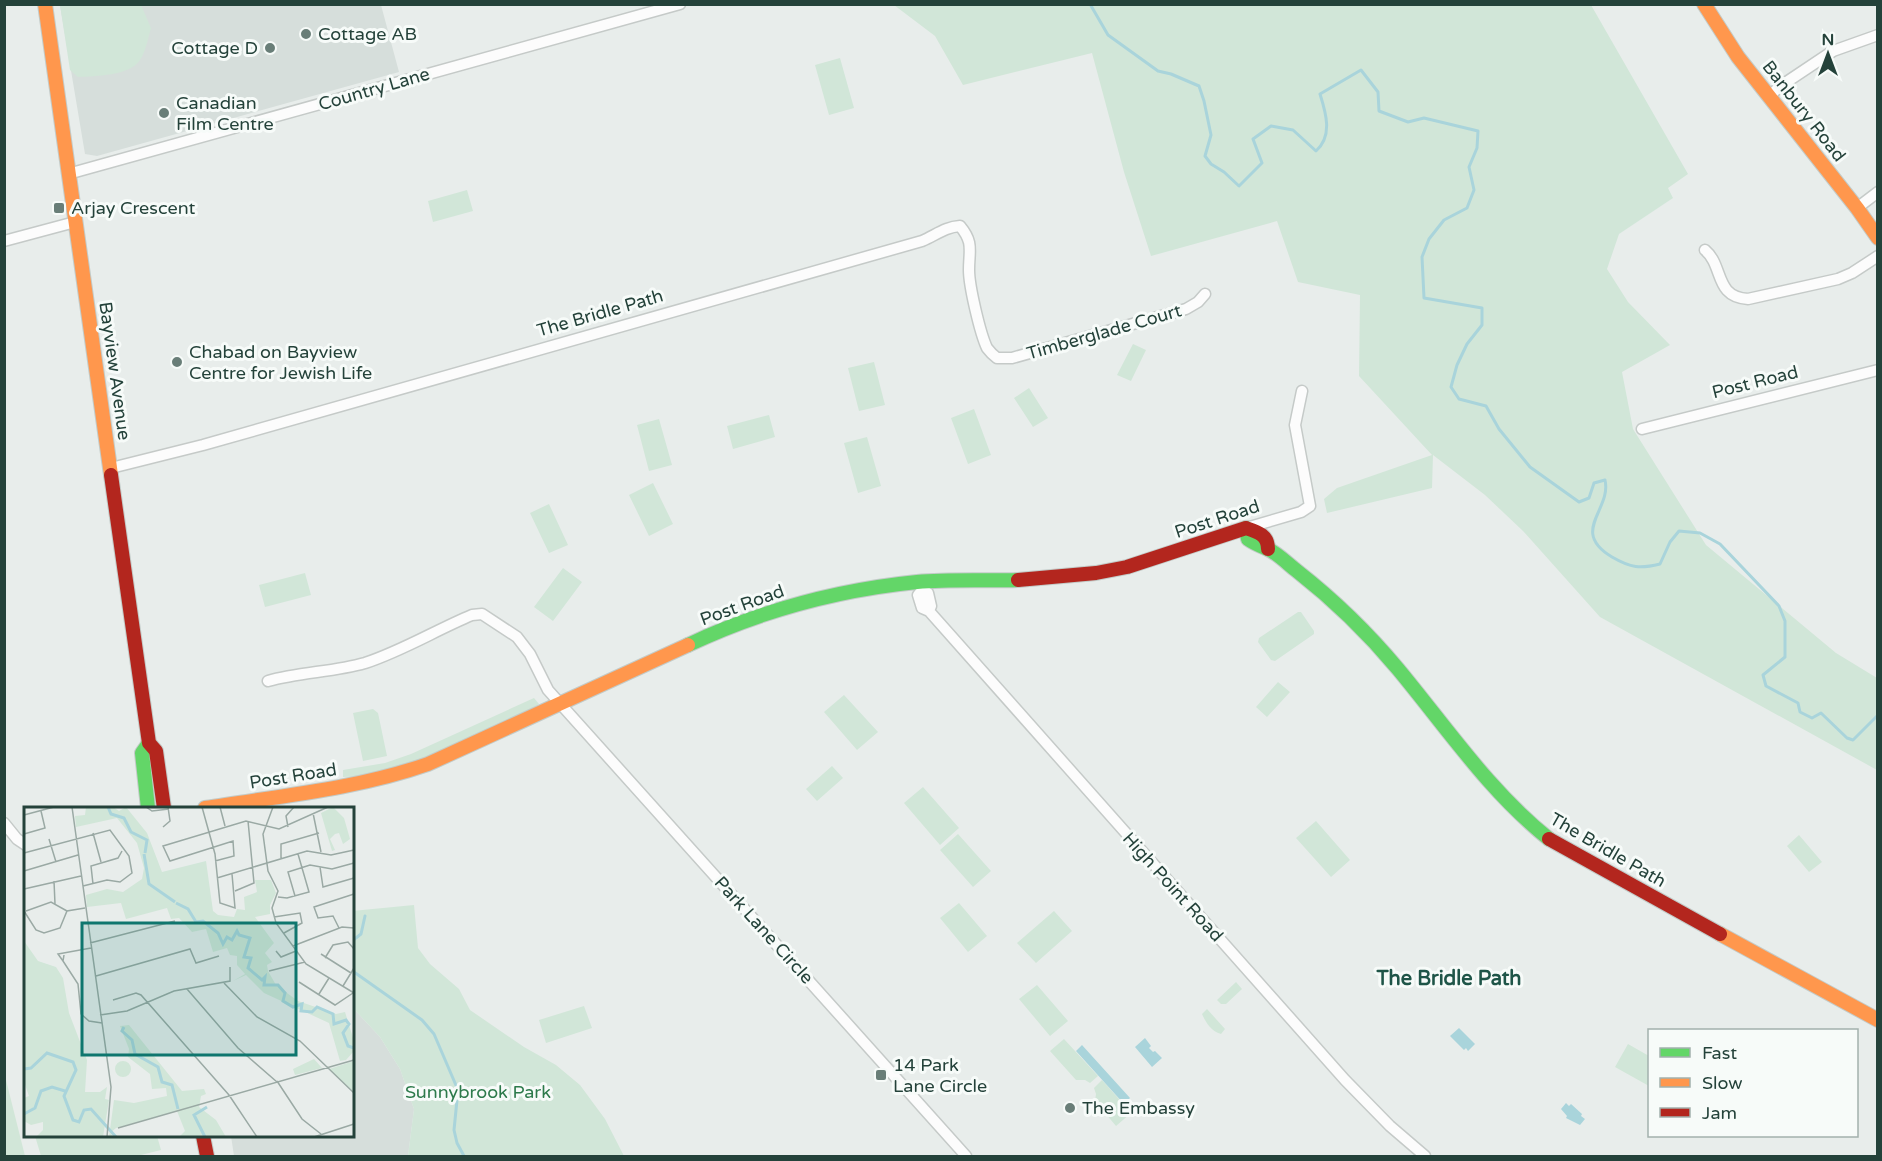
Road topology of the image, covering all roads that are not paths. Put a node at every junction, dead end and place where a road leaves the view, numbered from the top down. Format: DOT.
graph roads {
  1 [pos="45,4"];
  2 [pos="680,4"];
  3 [pos="1704,4"];
  4 [pos="1878,35"];
  5 [pos="1770,96"];
  6 [pos="68,174"];
  7 [pos="1878,192"];
  8 [pos="1857,208"];
  9 [pos="75,222"];
  10 [pos="1878,238"];
  11 [pos="4,241"];
  12 [pos="1705,250"];
  13 [pos="1878,256"];
  14 [pos="1205,294"];
  15 [pos="997,358"];
  16 [pos="1878,370"];
  17 [pos="1302,392"];
  18 [pos="1642,429"];
  19 [pos="111,468"];
  20 [pos="1246,528"];
  21 [pos="921,586"];
  22 [pos="268,681"];
  23 [pos="561,703"];
  24 [pos="149,743"];
  25 [pos="148,807"];
  26 [pos="164,807"];
  27 [pos="211,807"];
  28 [pos="4,823"];
  29 [pos="24,843"];
  30 [pos="1878,1020"];
  31 [pos="203,1137"];
  32 [pos="207,1156"];
  33 [pos="966,1156"];
  34 [pos="1425,1156"];
  1 -- 6 [label="street, Bayview Avenue"];
  2 -- 6 [label="street, Country Lane"];
  3 -- 5 [label="street, Banbury Road"];
  4 -- 5 [label="street"];
  5 -- 8 [label="street, Banbury Road"];
  6 -- 9 [label="street, Bayview Avenue"];
  7 -- 8 [label="street"];
  8 -- 10 [label="street, Banbury Road"];
  9 -- 11 [label="street"];
  9 -- 19 [label="street, Bayview Avenue"];
  12 -- 13 [label="street"];
  14 -- 15 [label="street, Timberglade Court"];
  15 -- 19 [label="street, The Bridle Path"];
  16 -- 18 [label="street, Post Road"];
  17 -- 20 [label="street, Post Road"];
  19 -- 24 [label="street, Bayview Avenue"];
  20 -- 21 [label="street, Post Road"];
  20 -- 30 [label="street, The Bridle Path"];
  21 -- 23 [label="street, Post Road"];
  21 -- 34 [label="street, High Point Road"];
  22 -- 23 [label="street, Park Lane Circle"];
  23 -- 27 [label="street, Post Road"];
  23 -- 33 [label="street, Park Lane Circle"];
  24 -- 25 [label="street, Bayview Avenue"];
  24 -- 26 [label="street, Bayview Avenue"];
  28 -- 29 [label="street"];
  31 -- 32 [label="street"];
}
